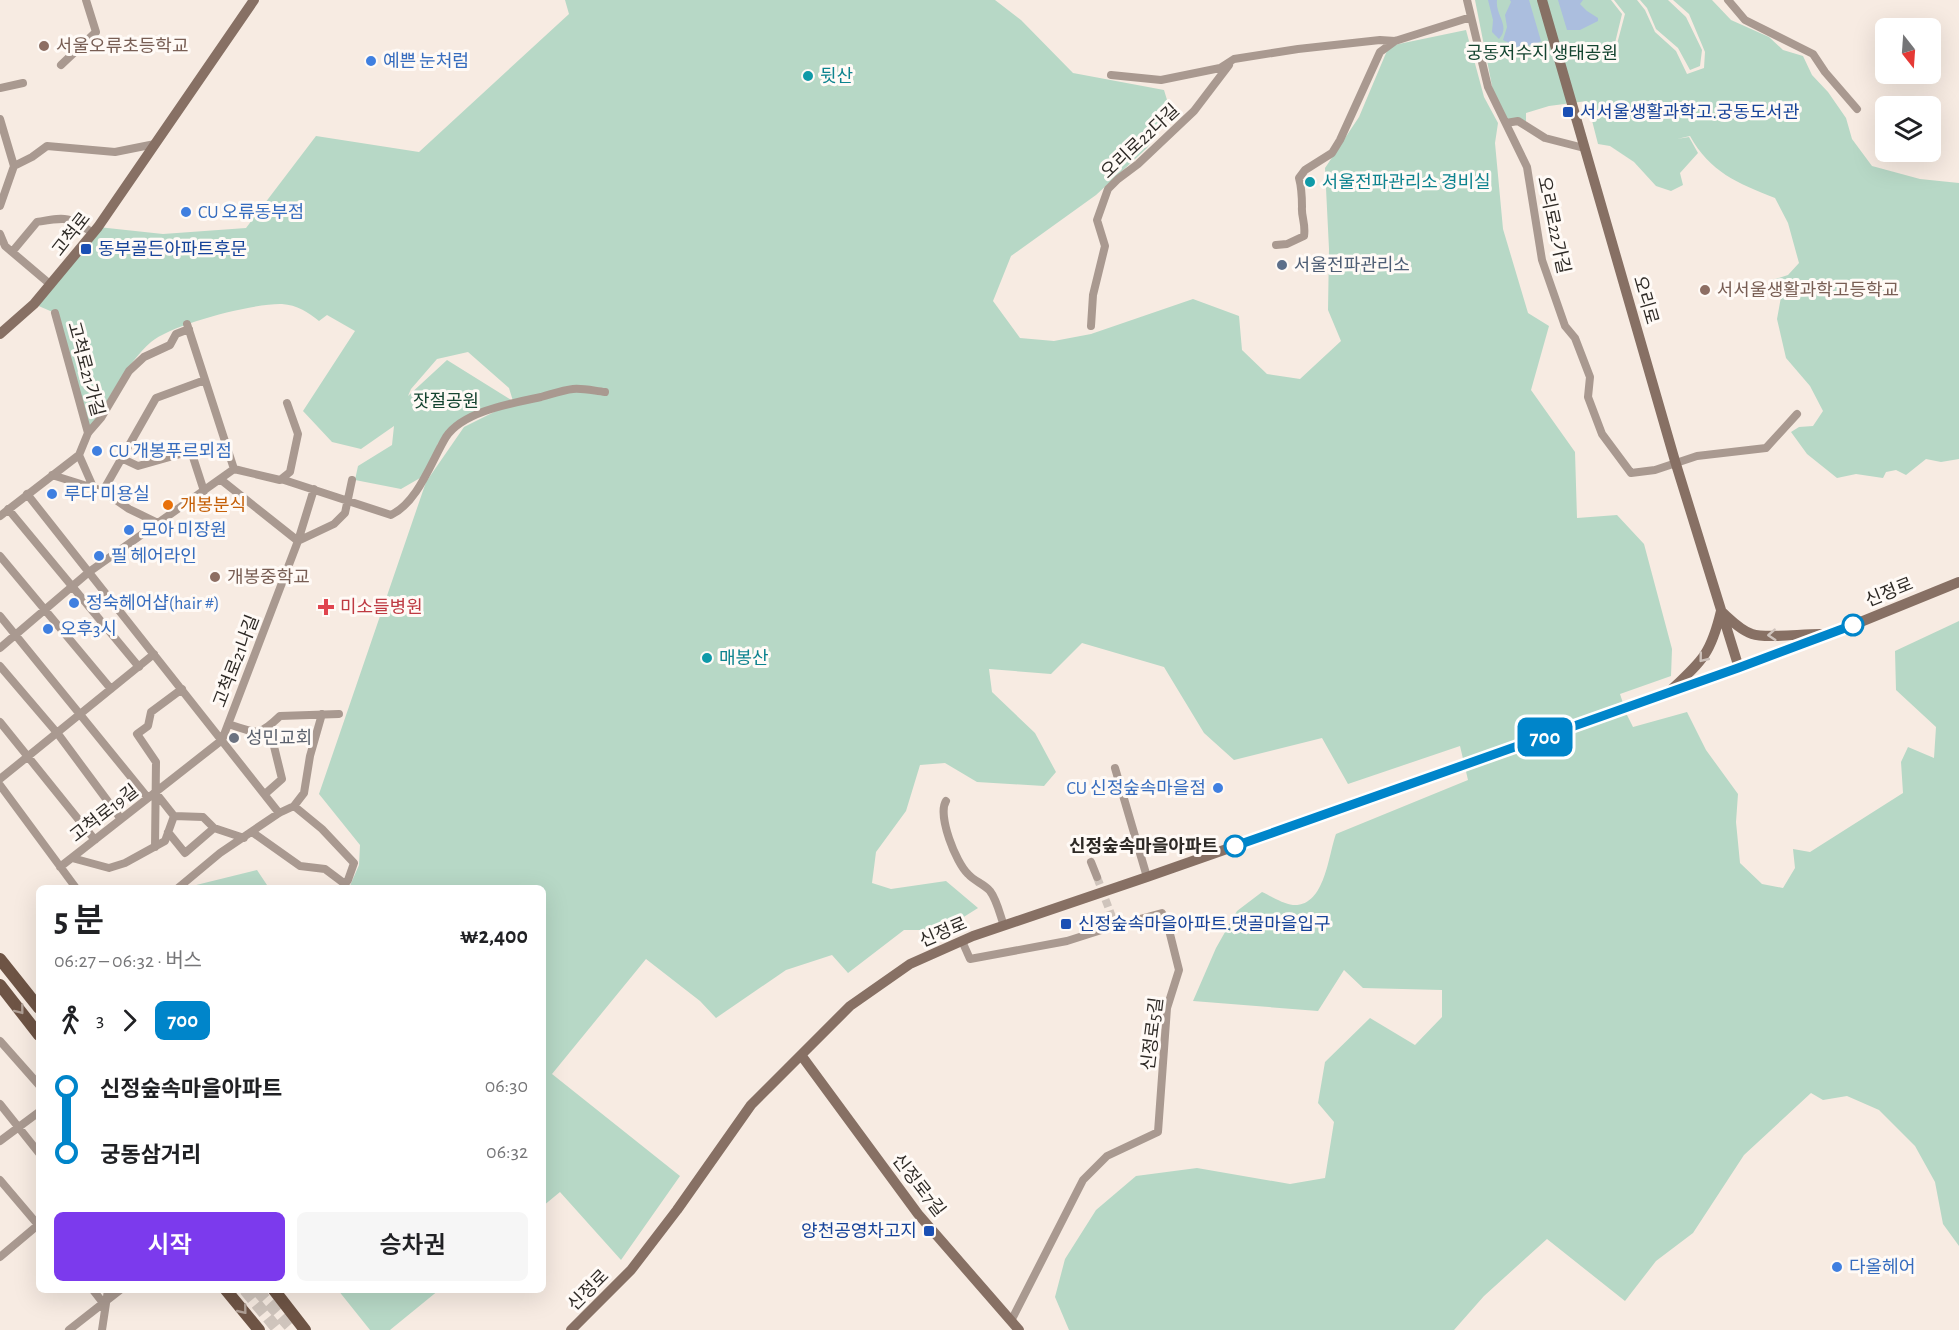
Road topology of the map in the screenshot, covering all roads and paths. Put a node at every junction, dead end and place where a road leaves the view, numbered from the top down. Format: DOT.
graph roads {
  1 [pos="86,0"];
  2 [pos="254,0"];
  3 [pos="1467,0"];
  4 [pos="1542,0"];
  5 [pos="1728,0"];
  6 [pos="1471,17"];
  7 [pos="1395,41"];
  8 [pos="1234,59"];
  9 [pos="61,65"];
  10 [pos="1111,75"];
  11 [pos="23,83"];
  12 [pos="0,88"];
  13 [pos="1857,109"];
  14 [pos="0,119"];
  15 [pos="1506,123"];
  16 [pos="155,144"];
  17 [pos="1584,148"];
  18 [pos="14,166"];
  19 [pos="2,195"];
  20 [pos="0,206"];
  21 [pos="93,233"];
  22 [pos="0,234"];
  23 [pos="1276,244"];
  24 [pos="12,252"];
  25 [pos="51,285"];
  26 [pos="55,313"];
  27 [pos="1091,326"];
  28 [pos="0,334"];
  29 [pos="205,380"];
  30 [pos="605,392"];
  31 [pos="287,403"];
  32 [pos="1797,414"];
  33 [pos="88,433"];
  34 [pos="79,455"];
  35 [pos="121,458"];
  36 [pos="1676,461"];
  37 [pos="234,469"];
  38 [pos="52,475"];
  39 [pos="220,479"];
  40 [pos="281,479"];
  41 [pos="352,480"];
  42 [pos="94,489"];
  43 [pos="314,489"];
  44 [pos="103,491"];
  45 [pos="204,491"];
  46 [pos="27,494"];
  47 [pos="347,500"];
  48 [pos="8,509"];
  49 [pos="0,515"];
  50 [pos="158,523"];
  51 [pos="298,542"];
  52 [pos="0,556"];
  53 [pos="89,572"];
  54 [pos="1959,582"];
  55 [pos="72,586"];
  56 [pos="44,610"];
  57 [pos="1721,611"];
  58 [pos="0,616"];
  59 [pos="15,633"];
  60 [pos="1831,634"];
  61 [pos="0,648"];
  62 [pos="154,654"];
  63 [pos="0,666"];
  64 [pos="139,667"];
  65 [pos="1738,668"];
  66 [pos="111,689"];
  67 [pos="182,689"];
  68 [pos="1667,694"];
  69 [pos="1628,707"];
  70 [pos="81,714"];
  71 [pos="322,714"];
  72 [pos="339,714"];
  73 [pos="0,722"];
  74 [pos="228,724"];
  75 [pos="269,726"];
  76 [pos="57,734"];
  77 [pos="222,740"];
  78 [pos="29,756"];
  79 [pos="1463,765"];
  80 [pos="1115,768"];
  81 [pos="0,779"];
  82 [pos="0,785"];
  83 [pos="265,794"];
  84 [pos="152,795"];
  85 [pos="946,801"];
  86 [pos="294,806"];
  87 [pos="279,813"];
  88 [pos="174,816"];
  89 [pos="121,819"];
  90 [pos="214,828"];
  91 [pos="168,832"];
  92 [pos="252,832"];
  93 [pos="244,838"];
  94 [pos="95,840"];
  95 [pos="155,847"];
  96 [pos="72,858"];
  97 [pos="1091,862"];
  98 [pos="60,867"];
  99 [pos="1096,877"];
  100 [pos="1147,878"];
  101 [pos="74,885"];
  102 [pos="182,885"];
  103 [pos="342,885"];
  104 [pos="343,885"];
  105 [pos="1004,926"];
  106 [pos="962,941"];
  107 [pos="0,959"];
  108 [pos="0,985"];
  109 [pos="36,1003"];
  110 [pos="36,1031"];
  111 [pos="0,1041"];
  112 [pos="801,1054"];
  113 [pos="36,1082"];
  114 [pos="0,1104"];
  115 [pos="36,1114"];
  116 [pos="19,1127"];
  117 [pos="0,1141"];
  118 [pos="36,1149"];
  119 [pos="0,1180"];
  120 [pos="36,1223"];
  121 [pos="36,1227"];
  122 [pos="0,1257"];
  123 [pos="95,1293"];
  124 [pos="107,1293"];
  125 [pos="117,1293"];
  126 [pos="228,1293"];
  127 [pos="276,1293"];
  128 [pos="104,1304"];
  129 [pos="1011,1321"];
  130 [pos="69,1330"];
  131 [pos="102,1330"];
  132 [pos="259,1330"];
  133 [pos="305,1330"];
  134 [pos="571,1330"];
  135 [pos="1019,1330"];
  1 -- 9 [label="street"];
  2 -- 16 [label="main road, 고척로"];
  3 -- 6 [label="street, 오리로22가길"];
  4 -- 17 [label="main road, 오리로"];
  5 -- 13 [label="street"];
  6 -- 7 [label="street, 오리로22다길"];
  6 -- 15 [label="street, 오리로22가길"];
  7 -- 8 [label="street, 오리로22다길"];
  7 -- 23 [label="street, 오리로22다길"];
  8 -- 10 [label="street, 오리로22다길"];
  8 -- 27 [label="street, 오리로22다길"];
  11 -- 12 [label="street"];
  14 -- 18 [label="street"];
  15 -- 17 [label="street"];
  15 -- 36 [label="street, 오리로22가길"];
  16 -- 18 [label="street"];
  16 -- 21 [label="main road, 고척로"];
  17 -- 36 [label="main road, 오리로"];
  18 -- 19 [label="street"];
  19 -- 20 [label="street"];
  21 -- 24 [label="street"];
  21 -- 25 [label="main road, 고척로"];
  22 -- 24 [label="street"];
  24 -- 25 [label="street"];
  25 -- 28 [label="main road, 고척로"];
  26 -- 33 [label="street, 고척로21가길"];
  29 -- 33 [label="street, 고척로21가길"];
  29 -- 35 [label="street"];
  29 -- 37 [label="street, 고척로21가길"];
  30 -- 47 [label="street"];
  31 -- 40 [label="street"];
  32 -- 36 [label="street"];
  33 -- 34 [label="street, 고척로21가길"];
  34 -- 38 [label="street"];
  34 -- 42 [label="street"];
  35 -- 44 [label="street"];
  35 -- 45 [label="street"];
  36 -- 57 [label="main road, 오리로"];
  37 -- 39 [label="street"];
  37 -- 40 [label="street"];
  38 -- 42 [label="street"];
  38 -- 46 [label="street"];
  39 -- 45 [label="street"];
  39 -- 51 [label="street"];
  40 -- 43 [label="street"];
  41 -- 47 [label="street"];
  42 -- 44 [label="street"];
  43 -- 47 [label="street"];
  43 -- 51 [label="street, 고척로21나길"];
  44 -- 50 [label="street"];
  45 -- 50 [label="street"];
  46 -- 48 [label="street"];
  46 -- 53 [label="street"];
  47 -- 51 [label="street"];
  48 -- 49 [label="street"];
  48 -- 55 [label="street"];
  50 -- 53 [label="street"];
  51 -- 74 [label="street, 고척로21나길"];
  52 -- 56 [label="street"];
  53 -- 55 [label="street"];
  53 -- 62 [label="street, 고척로21나길"];
  54 -- 60 [label="main road, 신정로"];
  55 -- 56 [label="street"];
  55 -- 64 [label="street"];
  56 -- 59 [label="street"];
  56 -- 66 [label="street"];
  60 -- 57 [label="main road, one-way"];
  57 -- 65 [label="main road, 오리로"];
  57 -- 68 [label="main road, one-way"];
  58 -- 59 [label="street"];
  59 -- 61 [label="street"];
  59 -- 70 [label="street"];
  60 -- 65 [label="main road, 신정로"];
  62 -- 64 [label="street"];
  62 -- 67 [label="street, 고척로21나길"];
  63 -- 76 [label="street"];
  64 -- 66 [label="street"];
  65 -- 68 [label="main road, 신정로"];
  66 -- 70 [label="street"];
  67 -- 77 [label="street, 고척로21나길"];
  67 -- 84 [label="street"];
  68 -- 69 [label="main road, 신정로"];
  70 -- 76 [label="street"];
  70 -- 84 [label="street"];
  71 -- 72 [label="street, 고척로21나길"];
  71 -- 75 [label="street, 고척로21나길"];
  71 -- 86 [label="street"];
  73 -- 78 [label="street"];
  74 -- 75 [label="street, 고척로21나길"];
  74 -- 77 [label="street, 고척로21나길"];
  75 -- 83 [label="street"];
  76 -- 78 [label="street"];
  76 -- 89 [label="street"];
  77 -- 83 [label="street, 고척로21나길"];
  77 -- 84 [label="street, 고척로19길"];
  78 -- 81 [label="street"];
  78 -- 94 [label="street"];
  79 -- 100 [label="main road, 신정로"];
  80 -- 100 [label="street"];
  82 -- 98 [label="street, 고척로19길"];
  83 -- 87 [label="street, 고척로21나길"];
  84 -- 88 [label="street"];
  84 -- 89 [label="street, 고척로19길"];
  84 -- 95 [label="street, 고척로19길"];
  85 -- 105 [label="street"];
  86 -- 87 [label="street"];
  86 -- 104 [label="street"];
  87 -- 92 [label="street"];
  88 -- 90 [label="street"];
  88 -- 91 [label="street, 고척로19길"];
  89 -- 94 [label="street, 고척로19길"];
  90 -- 91 [label="street"];
  90 -- 93 [label="street"];
  91 -- 95 [label="street, 고척로19길"];
  92 -- 93 [label="street"];
  92 -- 103 [label="street"];
  93 -- 102 [label="street"];
  94 -- 96 [label="street, 고척로19길"];
  95 -- 96 [label="street, 고척로19길"];
  96 -- 98 [label="street, 고척로19길"];
  97 -- 99 [label="street"];
  98 -- 101 [label="street, 고척로19길"];
  100 -- 105 [label="main road, 신정로"];
  105 -- 106 [label="main road, 신정로"];
  106 -- 112 [label="main road, 신정로"];
  106 -- 129 [label="street, 신정로5길"];
  107 -- 109 [label="main road"];
  108 -- 110 [label="main road, one-way"];
  111 -- 113 [label="street"];
  112 -- 129 [label="main road, 신정로7길"];
  112 -- 134 [label="main road, 신정로"];
  114 -- 116 [label="street"];
  115 -- 116 [label="street"];
  116 -- 117 [label="street"];
  116 -- 118 [label="street"];
  119 -- 120 [label="street"];
  121 -- 122 [label="street"];
  123 -- 128 [label="street"];
  124 -- 128 [label="street"];
  125 -- 128 [label="street"];
  126 -- 132 [label="main road, one-way"];
  127 -- 133 [label="main road"];
  128 -- 130 [label="street"];
  128 -- 131 [label="street"];
  129 -- 135 [label="main road, 신정로7길"];
}
